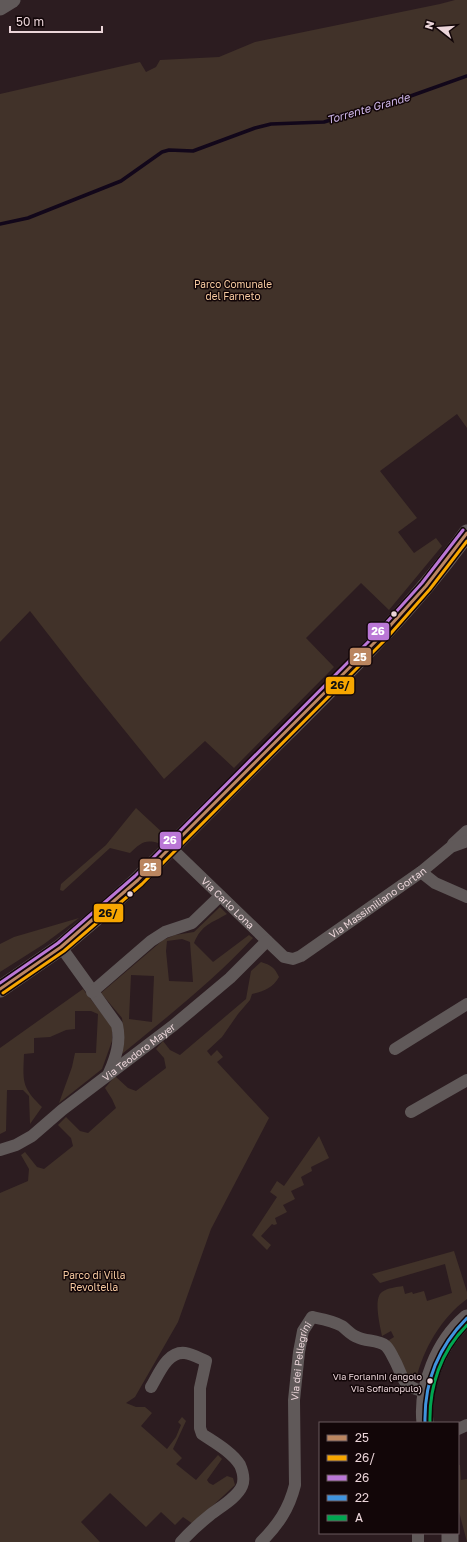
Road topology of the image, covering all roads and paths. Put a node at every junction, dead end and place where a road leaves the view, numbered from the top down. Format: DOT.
graph roads {
  1 [pos="14,0"];
  2 [pos="0,8"];
  3 [pos="467,533"];
  4 [pos="467,831"];
  5 [pos="467,841"];
  6 [pos="451,847"];
  7 [pos="170,848"];
  8 [pos="420,872"];
  9 [pos="220,896"];
  10 [pos="467,897"];
  11 [pos="268,941"];
  12 [pos="61,947"];
  13 [pos="284,957"];
  14 [pos="0,989"];
  15 [pos="92,992"];
  16 [pos="467,1004"];
  17 [pos="395,1049"];
  18 [pos="107,1075"];
  19 [pos="467,1080"];
  20 [pos="411,1112"];
  21 [pos="0,1150"];
  22 [pos="467,1318"];
  23 [pos="151,1387"];
  24 [pos="426,1392"];
  25 [pos="425,1422"];
  26 [pos="181,1542"];
  27 [pos="261,1542"];
  1 -- 2 [label="street"];
  3 -- 7 [label="main road"];
  4 -- 6 [label="street"];
  5 -- 6 [label="street, Via Massimiliano Gortan"];
  6 -- 8 [label="street, Via Massimiliano Gortan"];
  7 -- 9 [label="street, Via Carlo Lona"];
  7 -- 12 [label="main road"];
  8 -- 10 [label="street"];
  8 -- 13 [label="street, Via Massimiliano Gortan"];
  9 -- 11 [label="street, Via Carlo Lona"];
  9 -- 15 [label="street"];
  11 -- 13 [label="street, Via Carlo Lona"];
  11 -- 18 [label="street, Via Teodoro Mayer"];
  12 -- 14 [label="main road"];
  12 -- 15 [label="street"];
  15 -- 18 [label="street"];
  16 -- 17 [label="street"];
  18 -- 21 [label="street, Via Teodoro Mayer"];
  19 -- 20 [label="street"];
  22 -- 24 [label="main road"];
  23 -- 26 [label="street"];
  24 -- 25 [label="main road"];
  24 -- 27 [label="street, Via dei Pellegrini"];
}
